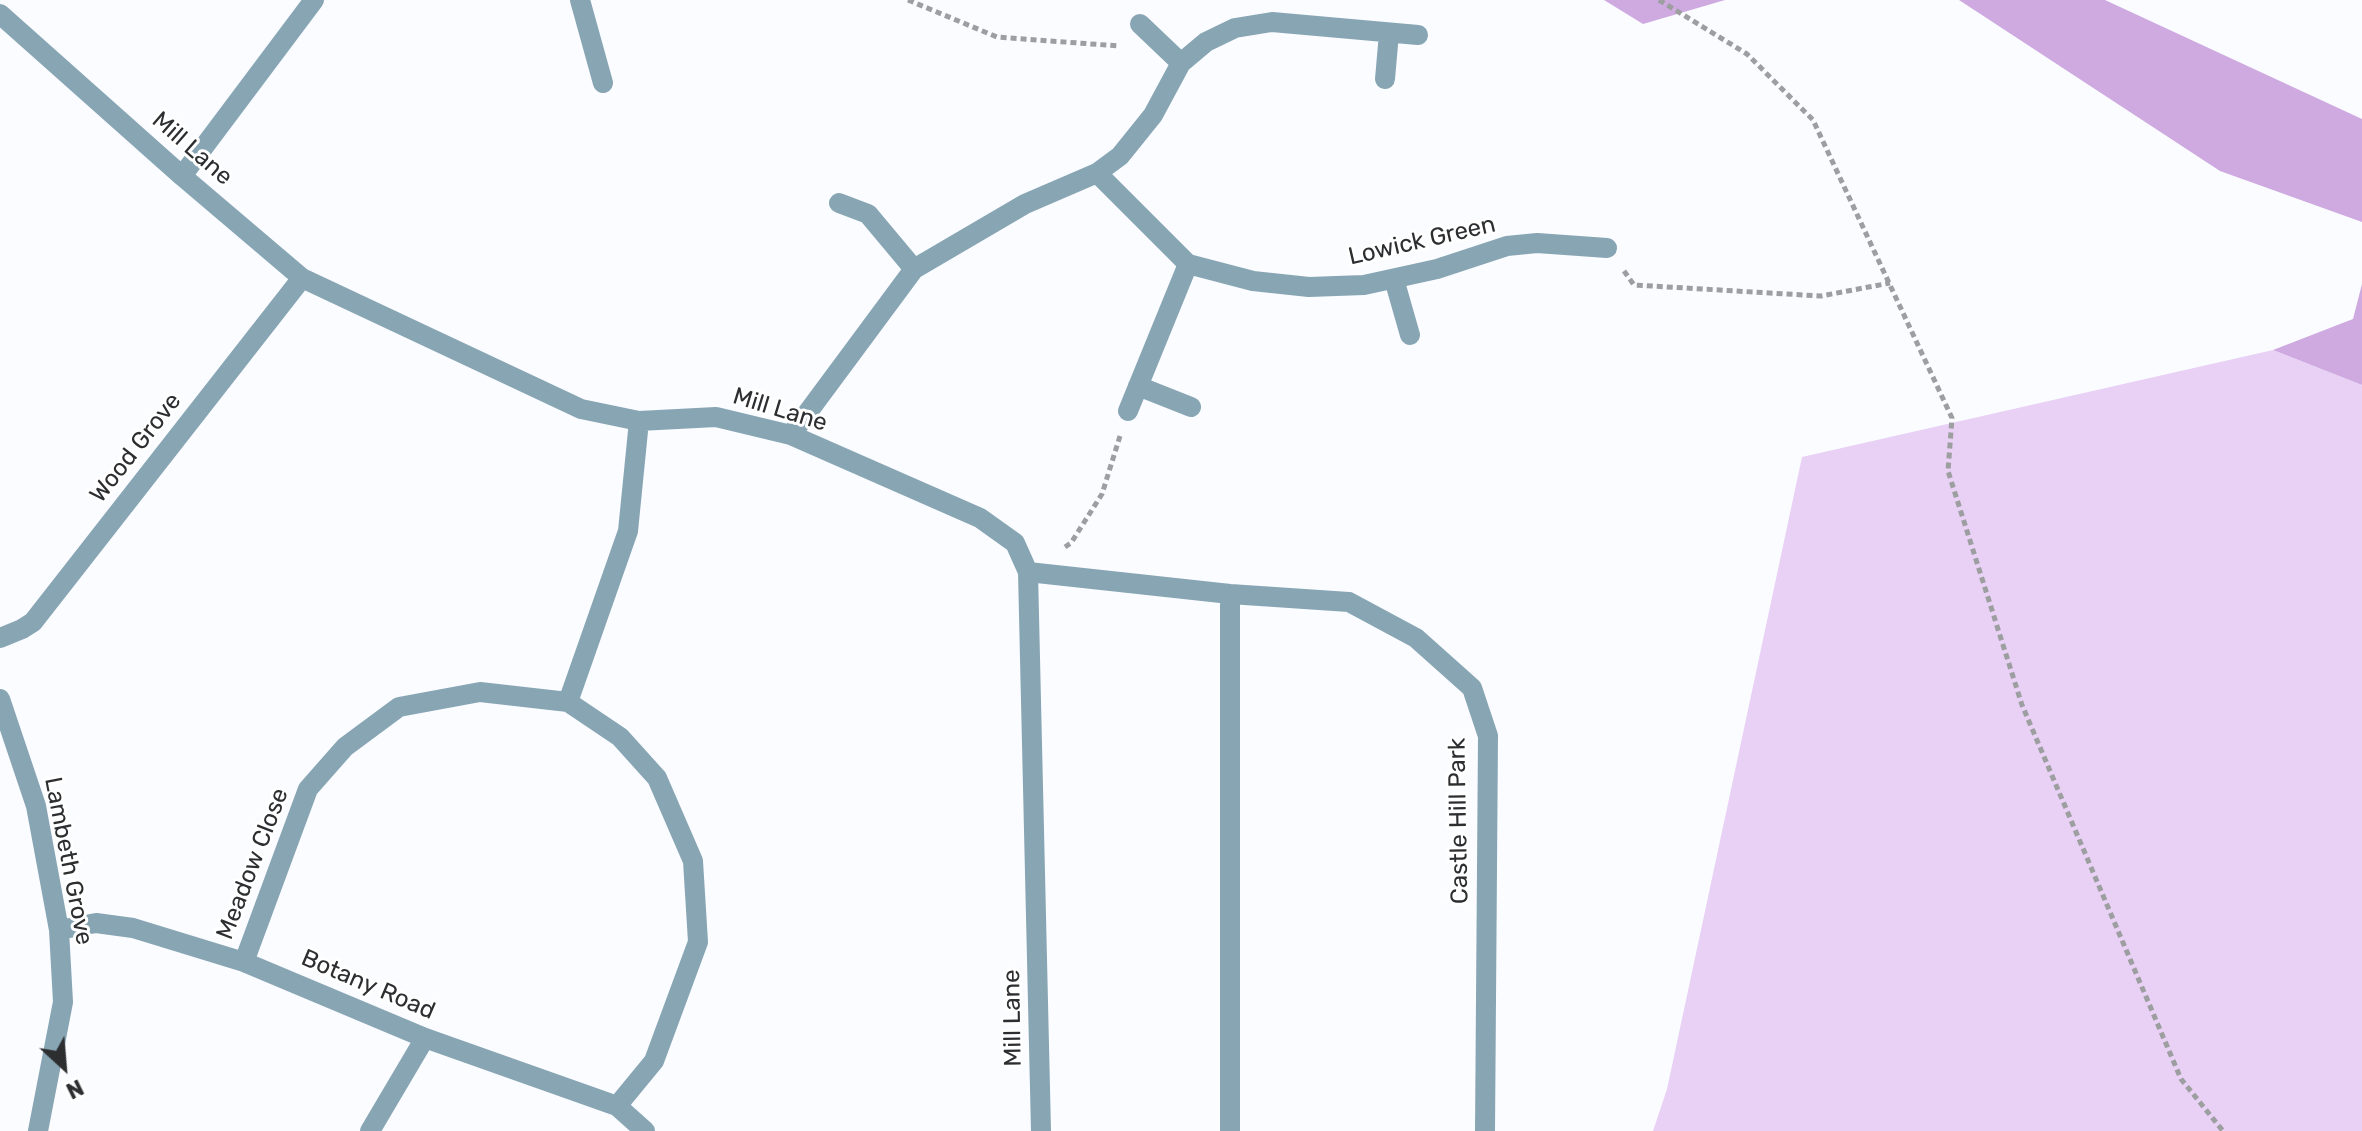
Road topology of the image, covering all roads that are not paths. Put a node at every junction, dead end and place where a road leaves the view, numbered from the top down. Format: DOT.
graph roads {
  1 [pos="314,0"];
  2 [pos="580,0"];
  3 [pos="0,14"];
  4 [pos="1146,30"];
  5 [pos="1389,33"];
  6 [pos="1418,35"];
  7 [pos="1181,63"];
  8 [pos="1385,79"];
  9 [pos="603,83"];
  10 [pos="1097,173"];
  11 [pos="182,176"];
  12 [pos="839,203"];
  13 [pos="1607,248"];
  14 [pos="1188,264"];
  15 [pos="914,269"];
  16 [pos="302,278"];
  17 [pos="1394,279"];
  18 [pos="1410,335"];
  19 [pos="1138,386"];
  20 [pos="1191,407"];
  21 [pos="1128,411"];
  22 [pos="639,421"];
  23 [pos="791,435"];
  24 [pos="1028,572"];
  25 [pos="1230,594"];
  26 [pos="0,638"];
  27 [pos="0,699"];
  28 [pos="568,702"];
  29 [pos="59,930"];
  30 [pos="244,962"];
  31 [pos="425,1038"];
  32 [pos="617,1106"];
  33 [pos="38,1131"];
  34 [pos="370,1131"];
  35 [pos="645,1131"];
  36 [pos="1041,1131"];
  37 [pos="1230,1131"];
  38 [pos="1485,1131"];
  1 -- 11 [label="street"];
  2 -- 9 [label="street"];
  3 -- 11 [label="street, Mill Lane"];
  4 -- 7 [label="street"];
  5 -- 6 [label="street"];
  5 -- 7 [label="street"];
  5 -- 8 [label="street"];
  7 -- 10 [label="street"];
  10 -- 14 [label="street"];
  10 -- 15 [label="street"];
  11 -- 16 [label="street, Mill Lane"];
  12 -- 15 [label="street"];
  13 -- 17 [label="street, Lowick Green"];
  14 -- 17 [label="street, Lowick Green"];
  14 -- 19 [label="street"];
  15 -- 23 [label="street"];
  16 -- 22 [label="street, Mill Lane"];
  16 -- 26 [label="street, Wood Grove"];
  17 -- 18 [label="street"];
  19 -- 20 [label="street"];
  19 -- 21 [label="street"];
  22 -- 23 [label="street, Mill Lane"];
  22 -- 28 [label="street"];
  23 -- 24 [label="street, Mill Lane"];
  24 -- 25 [label="street, Castle Hill Park"];
  24 -- 36 [label="street, Mill Lane"];
  25 -- 37 [label="street"];
  25 -- 38 [label="street, Castle Hill Park"];
  27 -- 29 [label="street, Lambeth Grove"];
  28 -- 30 [label="street, Meadow Close"];
  28 -- 32 [label="street, Meadow Close"];
  29 -- 30 [label="street, Botany Road"];
  29 -- 33 [label="street, Lambeth Grove"];
  30 -- 31 [label="street, Botany Road"];
  31 -- 32 [label="street, Botany Road"];
  31 -- 34 [label="street"];
  32 -- 35 [label="street, Botany Road"];
}
